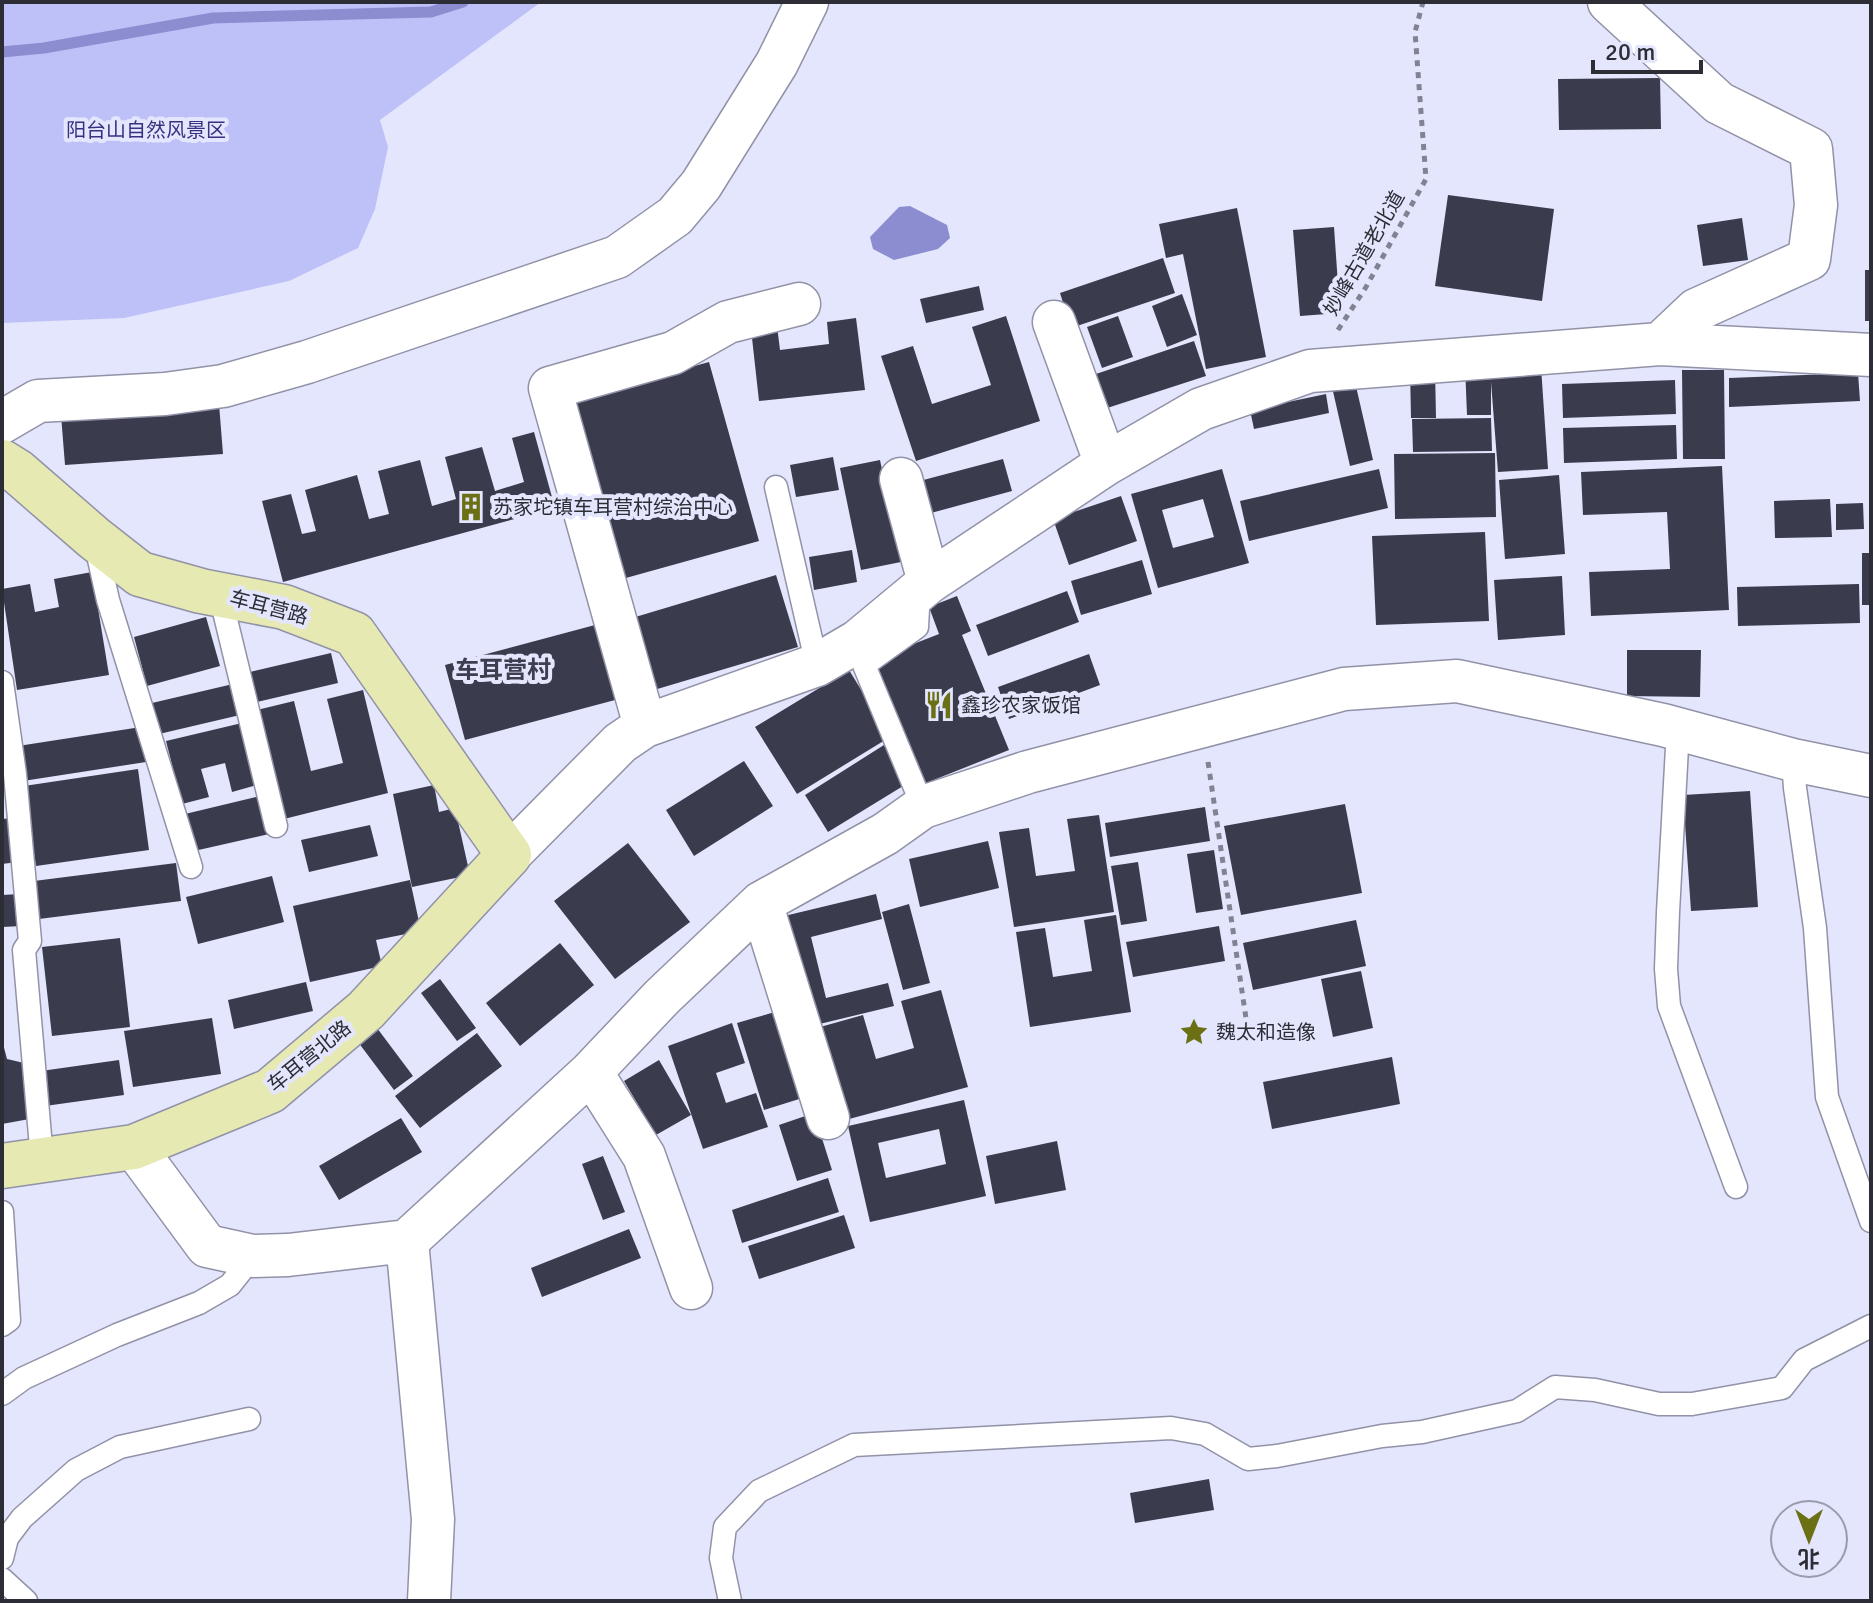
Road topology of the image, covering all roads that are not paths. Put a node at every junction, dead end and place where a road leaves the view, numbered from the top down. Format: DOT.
graph roads {
  1 [pos="807,2"];
  2 [pos="1609,2"];
  3 [pos="799,304"];
  4 [pos="1054,322"];
  5 [pos="1660,344"];
  6 [pos="1871,355"];
  7 [pos="2,422"];
  8 [pos="2,462"];
  9 [pos="1106,464"];
  10 [pos="901,479"];
  11 [pos="776,487"];
  12 [pos="94,538"];
  13 [pos="924,586"];
  14 [pos="220,595"];
  15 [pos="817,665"];
  16 [pos="2,682"];
  17 [pos="645,726"];
  18 [pos="1678,729"];
  19 [pos="1793,760"];
  20 [pos="1871,776"];
  21 [pos="923,807"];
  22 [pos="276,826"];
  23 [pos="509,855"];
  24 [pos="191,867"];
  25 [pos="761,903"];
  26 [pos="591,1072"];
  27 [pos="828,1118"];
  28 [pos="134,1147"];
  29 [pos="22,1163"];
  30 [pos="1736,1187"];
  31 [pos="2,1212"];
  32 [pos="1871,1221"];
  33 [pos="407,1241"];
  34 [pos="253,1256"];
  35 [pos="691,1288"];
  36 [pos="2,1325"];
  37 [pos="1871,1326"];
  38 [pos="2,1394"];
  39 [pos="249,1419"];
  40 [pos="2,1558"];
  41 [pos="2,1579"];
  42 [pos="26,1601"];
  43 [pos="429,1601"];
  44 [pos="730,1601"];
  1 -- 7 [label="street"];
  2 -- 5 [label="street"];
  3 -- 17 [label="street"];
  4 -- 9 [label="street"];
  5 -- 6 [label="street"];
  5 -- 9 [label="street"];
  8 -- 12 [label="street, 车耳营路"];
  9 -- 13 [label="street"];
  10 -- 13 [label="street"];
  11 -- 15 [label="lane"];
  12 -- 14 [label="street, 车耳营路"];
  12 -- 24 [label="lane"];
  13 -- 15 [label="street"];
  13 -- 21 [label="lane"];
  14 -- 22 [label="lane"];
  14 -- 23 [label="street, 车耳营路"];
  15 -- 17 [label="street"];
  16 -- 29 [label="lane"];
  17 -- 23 [label="street"];
  18 -- 19 [label="street"];
  18 -- 21 [label="street"];
  18 -- 30 [label="lane"];
  19 -- 20 [label="street"];
  19 -- 32 [label="lane"];
  21 -- 25 [label="street"];
  23 -- 28 [label="street, 车耳营北路"];
  25 -- 26 [label="street"];
  25 -- 27 [label="street"];
  26 -- 33 [label="street"];
  26 -- 35 [label="street"];
  28 -- 29 [label="street, 车耳营北路"];
  28 -- 34 [label="street"];
  31 -- 36 [label="lane"];
  33 -- 34 [label="street"];
  33 -- 43 [label="street"];
  34 -- 38 [label="lane"];
  37 -- 44 [label="lane"];
  39 -- 40 [label="lane"];
  41 -- 42 [label="lane"];
}
